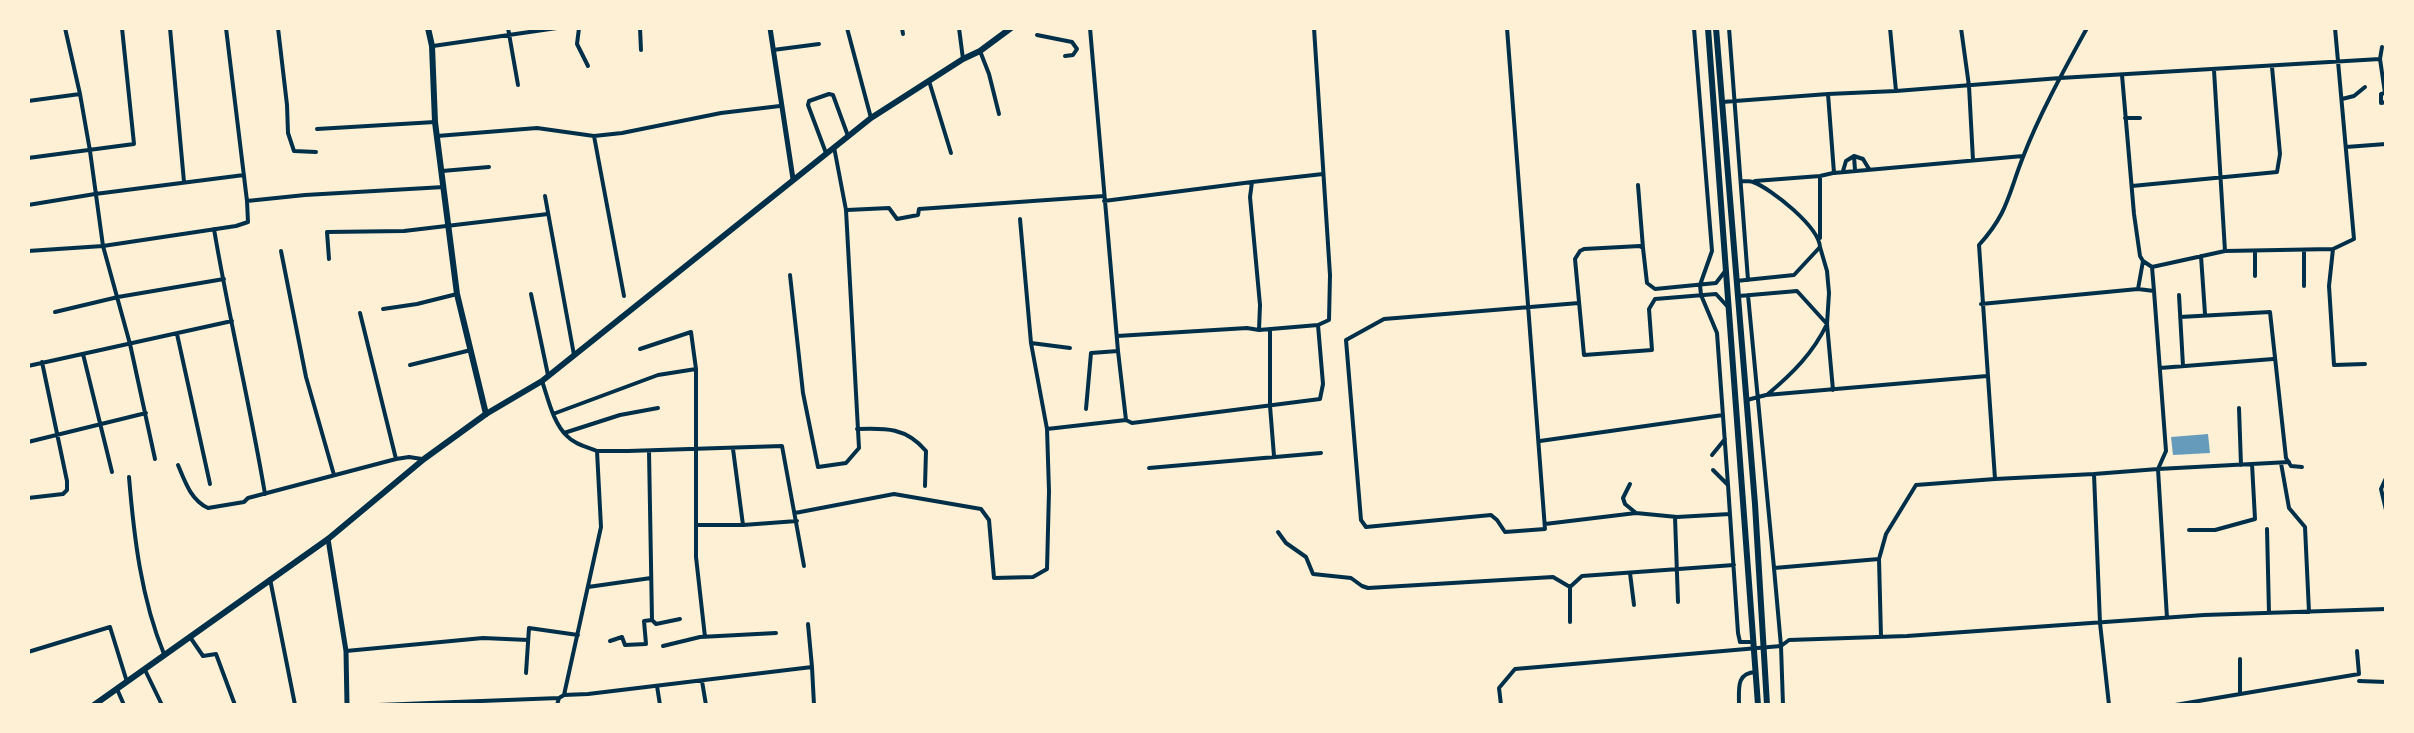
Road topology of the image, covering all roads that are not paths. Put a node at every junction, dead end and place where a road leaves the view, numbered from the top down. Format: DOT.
graph roads {
  1 [pos="65,28"];
  2 [pos="122,28"];
  3 [pos="170,28"];
  4 [pos="226,28"];
  5 [pos="278,28"];
  6 [pos="428,28"];
  7 [pos="508,28"];
  8 [pos="557,28"];
  9 [pos="579,28"];
  10 [pos="640,28"];
  11 [pos="770,28"];
  12 [pos="847,28"];
  13 [pos="959,28"];
  14 [pos="1011,28"];
  15 [pos="1090,28"];
  16 [pos="1314,28"];
  17 [pos="1507,28"];
  18 [pos="1694,28"];
  19 [pos="1708,28"];
  20 [pos="1716,28"];
  21 [pos="1729,28"];
  22 [pos="1890,28"];
  23 [pos="1961,28"];
  24 [pos="2087,28"];
  25 [pos="2335,28"];
  26 [pos="509,35"];
  27 [pos="1037,35"];
  28 [pos="819,44"];
  29 [pos="432,46"];
  30 [pos="2382,47"];
  31 [pos="1091,48"];
  32 [pos="1077,49"];
  33 [pos="641,50"];
  34 [pos="773,50"];
  35 [pos="980,51"];
  36 [pos="1065,56"];
  37 [pos="963,59"];
  38 [pos="2380,59"];
  39 [pos="2339,61"];
  40 [pos="588,66"];
  41 [pos="2272,67"];
  42 [pos="2214,70"];
  43 [pos="2122,75"];
  44 [pos="2060,78"];
  45 [pos="929,81"];
  46 [pos="518,85"];
  47 [pos="1969,86"];
  48 [pos="2365,87"];
  49 [pos="1896,91"];
  50 [pos="80,94"];
  51 [pos="1828,94"];
  52 [pos="2342,99"];
  53 [pos="28,101"];
  54 [pos="1735,101"];
  55 [pos="1722,102"];
  56 [pos="780,106"];
  57 [pos="2386,109"];
  58 [pos="999,114"];
  59 [pos="871,118"];
  60 [pos="2125,118"];
  61 [pos="2140,118"];
  62 [pos="435,122"];
  63 [pos="317,129"];
  64 [pos="437,136"];
  65 [pos="594,136"];
  66 [pos="848,136"];
  67 [pos="2386,144"];
  68 [pos="834,147"];
  69 [pos="2346,147"];
  70 [pos="90,151"];
  71 [pos="316,152"];
  72 [pos="826,153"];
  73 [pos="951,153"];
  74 [pos="1854,156"];
  75 [pos="2023,156"];
  76 [pos="28,158"];
  77 [pos="1973,160"];
  78 [pos="489,167"];
  79 [pos="1869,169"];
  80 [pos="1855,170"];
  81 [pos="442,171"];
  82 [pos="1843,171"];
  83 [pos="1834,173"];
  84 [pos="1323,174"];
  85 [pos="244,175"];
  86 [pos="1820,176"];
  87 [pos="2221,177"];
  88 [pos="793,179"];
  89 [pos="1741,181"];
  90 [pos="1752,181"];
  91 [pos="184,182"];
  92 [pos="1252,182"];
  93 [pos="1638,185"];
  94 [pos="2132,186"];
  95 [pos="444,187"];
  96 [pos="95,194"];
  97 [pos="545,196"];
  98 [pos="1104,198"];
  99 [pos="247,201"];
  100 [pos="28,203"];
  101 [pos="846,210"];
  102 [pos="548,214"];
  103 [pos="1020,219"];
  104 [pos="448,226"];
  105 [pos="214,229"];
  106 [pos="1820,240"];
  107 [pos="103,246"];
  108 [pos="1820,247"];
  109 [pos="1643,248"];
  110 [pos="2333,249"];
  111 [pos="2304,250"];
  112 [pos="28,251"];
  113 [pos="281,251"];
  114 [pos="2225,251"];
  115 [pos="2255,251"];
  116 [pos="2201,256"];
  117 [pos="329,259"];
  118 [pos="2143,261"];
  119 [pos="2152,267"];
  120 [pos="1727,268"];
  121 [pos="790,275"];
  122 [pos="2255,276"];
  123 [pos="224,279"];
  124 [pos="1748,280"];
  125 [pos="1736,281"];
  126 [pos="1700,285"];
  127 [pos="2304,286"];
  128 [pos="2138,289"];
  129 [pos="2154,291"];
  130 [pos="457,294"];
  131 [pos="531,294"];
  132 [pos="1701,295"];
  133 [pos="1748,295"];
  134 [pos="2179,295"];
  135 [pos="624,296"];
  136 [pos="1737,296"];
  137 [pos="118,297"];
  138 [pos="1579,303"];
  139 [pos="1981,304"];
  140 [pos="1530,308"];
  141 [pos="383,309"];
  142 [pos="1730,310"];
  143 [pos="55,312"];
  144 [pos="360,313"];
  145 [pos="2205,315"];
  146 [pos="2180,317"];
  147 [pos="232,321"];
  148 [pos="1827,324"];
  149 [pos="1318,325"];
  150 [pos="1270,329"];
  151 [pos="1259,330"];
  152 [pos="177,334"];
  153 [pos="1117,336"];
  154 [pos="1031,343"];
  155 [pos="130,344"];
  156 [pos="1070,348"];
  157 [pos="640,349"];
  158 [pos="471,350"];
  159 [pos="1118,351"];
  160 [pos="83,353"];
  161 [pos="574,356"];
  162 [pos="2274,359"];
  163 [pos="42,362"];
  164 [pos="2365,364"];
  165 [pos="410,365"];
  166 [pos="28,366"];
  167 [pos="2183,366"];
  168 [pos="2160,368"];
  169 [pos="696,369"];
  170 [pos="548,375"];
  171 [pos="1987,376"];
  172 [pos="542,381"];
  173 [pos="1833,390"];
  174 [pos="1766,395"];
  175 [pos="1757,397"];
  176 [pos="1747,400"];
  177 [pos="1270,406"];
  178 [pos="658,408"];
  179 [pos="2239,408"];
  180 [pos="1086,409"];
  181 [pos="146,413"];
  182 [pos="486,414"];
  183 [pos="553,414"];
  184 [pos="1723,415"];
  185 [pos="1126,420"];
  186 [pos="99,424"];
  187 [pos="857,429"];
  188 [pos="1047,429"];
  189 [pos="564,433"];
  190 [pos="57,435"];
  191 [pos="1725,439"];
  192 [pos="1539,441"];
  193 [pos="28,442"];
  194 [pos="696,449"];
  195 [pos="733,449"];
  196 [pos="597,451"];
  197 [pos="649,451"];
  198 [pos="1321,453"];
  199 [pos="1712,455"];
  200 [pos="1274,456"];
  201 [pos="155,459"];
  202 [pos="396,459"];
  203 [pos="424,459"];
  204 [pos="2289,462"];
  205 [pos="2281,463"];
  206 [pos="2252,464"];
  207 [pos="178,465"];
  208 [pos="2241,465"];
  209 [pos="2302,467"];
  210 [pos="1149,468"];
  211 [pos="2158,469"];
  212 [pos="1713,470"];
  213 [pos="112,472"];
  214 [pos="2094,474"];
  215 [pos="334,475"];
  216 [pos="129,477"];
  217 [pos="2386,478"];
  218 [pos="1995,479"];
  219 [pos="210,484"];
  220 [pos="1630,484"];
  221 [pos="1728,485"];
  222 [pos="925,486"];
  223 [pos="265,494"];
  224 [pos="28,498"];
  225 [pos="2386,510"];
  226 [pos="795,513"];
  227 [pos="1636,513"];
  228 [pos="1730,514"];
  229 [pos="1675,517"];
  230 [pos="797,521"];
  231 [pos="1545,524"];
  232 [pos="698,525"];
  233 [pos="743,525"];
  234 [pos="2267,529"];
  235 [pos="2189,530"];
  236 [pos="1278,532"];
  237 [pos="328,539"];
  238 [pos="1879,559"];
  239 [pos="1734,565"];
  240 [pos="804,566"];
  241 [pos="1774,568"];
  242 [pos="1677,569"];
  243 [pos="1630,573"];
  244 [pos="651,578"];
  245 [pos="270,579"];
  246 [pos="588,587"];
  247 [pos="1570,587"];
  248 [pos="1678,602"];
  249 [pos="1634,605"];
  250 [pos="2386,609"];
  251 [pos="2309,612"];
  252 [pos="2269,613"];
  253 [pos="2167,618"];
  254 [pos="680,619"];
  255 [pos="652,620"];
  256 [pos="1570,622"];
  257 [pos="2100,623"];
  258 [pos="808,624"];
  259 [pos="776,633"];
  260 [pos="578,635"];
  261 [pos="190,637"];
  262 [pos="705,637"];
  263 [pos="1881,637"];
  264 [pos="528,640"];
  265 [pos="610,641"];
  266 [pos="1754,645"];
  267 [pos="663,646"];
  268 [pos="1781,646"];
  269 [pos="1765,648"];
  270 [pos="346,651"];
  271 [pos="2357,651"];
  272 [pos="28,652"];
  273 [pos="164,654"];
  274 [pos="2240,659"];
  275 [pos="812,667"];
  276 [pos="145,670"];
  277 [pos="1756,672"];
  278 [pos="526,673"];
  279 [pos="702,681"];
  280 [pos="2359,681"];
  281 [pos="127,682"];
  282 [pos="2386,682"];
  283 [pos="657,686"];
  284 [pos="116,688"];
  285 [pos="2240,694"];
  286 [pos="561,696"];
  287 [pos="2225,697"];
  288 [pos="94,705"];
  289 [pos="124,705"];
  290 [pos="162,705"];
  291 [pos="235,705"];
  292 [pos="295,705"];
  293 [pos="347,705"];
  294 [pos="378,705"];
  295 [pos="398,705"];
  296 [pos="557,705"];
  297 [pos="660,705"];
  298 [pos="706,705"];
  299 [pos="814,705"];
  300 [pos="1501,705"];
  301 [pos="1739,705"];
  302 [pos="1758,705"];
  303 [pos="1767,705"];
  304 [pos="1783,705"];
  305 [pos="2109,705"];
  306 [pos="2176,705"];
  307 [pos="2226,705"];
  1 -- 50 [label="street"];
  2 -- 70 [label="street"];
  3 -- 91 [label="street"];
  4 -- 85 [label="street"];
  5 -- 71 [label="street"];
  6 -- 29 [label="main road"];
  7 -- 26 [label="street"];
  8 -- 26 [label="street"];
  9 -- 40 [label="street"];
  10 -- 33 [label="street"];
  11 -- 34 [label="street"];
  12 -- 59 [label="street"];
  13 -- 37 [label="street"];
  14 -- 35 [label="main road"];
  15 -- 31 [label="street"];
  16 -- 84 [label="street"];
  17 -- 140 [label="street"];
  18 -- 126 [label="street"];
  19 -- 120 [label="main road"];
  20 -- 55 [label="main road"];
  21 -- 54 [label="street"];
  22 -- 49 [label="street"];
  23 -- 47 [label="street"];
  24 -- 44 [label="street"];
  25 -- 39 [label="street"];
  26 -- 29 [label="street"];
  26 -- 46 [label="street"];
  27 -- 32 [label="street"];
  28 -- 34 [label="street"];
  29 -- 62 [label="main road"];
  30 -- 38 [label="street"];
  31 -- 32 [label="street"];
  31 -- 98 [label="street"];
  32 -- 36 [label="street"];
  34 -- 56 [label="street"];
  35 -- 37 [label="main road"];
  35 -- 58 [label="street"];
  37 -- 45 [label="main road"];
  38 -- 39 [label="street"];
  38 -- 57 [label="street"];
  39 -- 41 [label="street"];
  39 -- 52 [label="street"];
  41 -- 42 [label="street"];
  41 -- 87 [label="street"];
  42 -- 43 [label="street"];
  42 -- 87 [label="street"];
  43 -- 44 [label="street"];
  43 -- 60 [label="street"];
  44 -- 47 [label="street"];
  44 -- 75 [label="street"];
  45 -- 59 [label="main road"];
  45 -- 73 [label="street"];
  47 -- 49 [label="street"];
  47 -- 77 [label="street"];
  48 -- 52 [label="street"];
  49 -- 51 [label="street"];
  50 -- 53 [label="street"];
  50 -- 70 [label="street"];
  51 -- 54 [label="street"];
  51 -- 83 [label="street"];
  52 -- 69 [label="street"];
  54 -- 55 [label="street"];
  54 -- 89 [label="street"];
  55 -- 125 [label="main road"];
  56 -- 65 [label="street"];
  56 -- 88 [label="street"];
  59 -- 66 [label="main road"];
  60 -- 61 [label="street"];
  60 -- 94 [label="street"];
  62 -- 63 [label="street"];
  62 -- 64 [label="main road"];
  64 -- 65 [label="street"];
  64 -- 81 [label="main road"];
  65 -- 135 [label="street"];
  66 -- 68 [label="main road"];
  66 -- 72 [label="street"];
  67 -- 69 [label="street"];
  68 -- 72 [label="main road"];
  68 -- 101 [label="street"];
  69 -- 110 [label="street"];
  70 -- 76 [label="street"];
  70 -- 96 [label="street"];
  72 -- 88 [label="main road"];
  74 -- 79 [label="street"];
  74 -- 80 [label="street"];
  74 -- 82 [label="street"];
  75 -- 77 [label="street"];
  75 -- 139 [label="street"];
  77 -- 79 [label="street"];
  78 -- 81 [label="street"];
  79 -- 80 [label="street"];
  80 -- 82 [label="street"];
  81 -- 95 [label="main road"];
  82 -- 83 [label="street"];
  83 -- 86 [label="street"];
  84 -- 92 [label="street"];
  84 -- 149 [label="street"];
  85 -- 91 [label="street"];
  85 -- 99 [label="street"];
  86 -- 90 [label="street"];
  86 -- 106 [label="street"];
  87 -- 94 [label="street"];
  87 -- 114 [label="street"];
  88 -- 161 [label="main road"];
  89 -- 90 [label="street"];
  89 -- 124 [label="street"];
  90 -- 106 [label="street"];
  91 -- 96 [label="street"];
  92 -- 98 [label="street"];
  92 -- 151 [label="street"];
  93 -- 109 [label="street"];
  94 -- 118 [label="street"];
  95 -- 99 [label="street"];
  95 -- 104 [label="main road"];
  96 -- 100 [label="street"];
  96 -- 107 [label="street"];
  97 -- 102 [label="street"];
  98 -- 101 [label="street"];
  98 -- 153 [label="street"];
  99 -- 105 [label="street"];
  101 -- 187 [label="street"];
  102 -- 104 [label="street"];
  102 -- 161 [label="street"];
  103 -- 154 [label="street"];
  104 -- 117 [label="street"];
  104 -- 130 [label="main road"];
  105 -- 107 [label="street"];
  105 -- 123 [label="street"];
  106 -- 108 [label="street"];
  107 -- 112 [label="street"];
  107 -- 137 [label="street"];
  108 -- 124 [label="street"];
  108 -- 148 [label="street"];
  109 -- 126 [label="street"];
  109 -- 138 [label="street"];
  110 -- 111 [label="street"];
  110 -- 164 [label="street"];
  111 -- 115 [label="street"];
  111 -- 127 [label="street"];
  113 -- 215 [label="street"];
  114 -- 115 [label="street"];
  114 -- 116 [label="street"];
  115 -- 122 [label="street"];
  116 -- 119 [label="street"];
  116 -- 145 [label="street"];
  118 -- 119 [label="street"];
  118 -- 128 [label="street"];
  119 -- 129 [label="street"];
  120 -- 126 [label="street"];
  120 -- 142 [label="main road"];
  121 -- 187 [label="street"];
  123 -- 137 [label="street"];
  123 -- 147 [label="street"];
  124 -- 125 [label="street"];
  125 -- 136 [label="main road"];
  126 -- 132 [label="street"];
  128 -- 129 [label="street"];
  128 -- 139 [label="street"];
  129 -- 168 [label="street"];
  130 -- 141 [label="street"];
  130 -- 158 [label="main road"];
  131 -- 170 [label="street"];
  132 -- 138 [label="street"];
  132 -- 142 [label="street"];
  132 -- 184 [label="street"];
  133 -- 136 [label="street"];
  133 -- 148 [label="street"];
  133 -- 175 [label="street"];
  134 -- 146 [label="street"];
  136 -- 176 [label="main road"];
  137 -- 143 [label="street"];
  137 -- 155 [label="street"];
  138 -- 140 [label="street"];
  139 -- 171 [label="street"];
  140 -- 192 [label="street"];
  140 -- 231 [label="street"];
  142 -- 266 [label="main road"];
  144 -- 202 [label="street"];
  145 -- 146 [label="street"];
  145 -- 162 [label="street"];
  146 -- 167 [label="street"];
  147 -- 152 [label="street"];
  147 -- 223 [label="street"];
  148 -- 173 [label="street"];
  148 -- 174 [label="street"];
  149 -- 150 [label="street"];
  149 -- 177 [label="street"];
  150 -- 151 [label="street"];
  150 -- 177 [label="street"];
  151 -- 153 [label="street"];
  152 -- 155 [label="street"];
  152 -- 219 [label="street"];
  153 -- 159 [label="street"];
  154 -- 156 [label="street"];
  154 -- 188 [label="street"];
  155 -- 160 [label="street"];
  155 -- 181 [label="street"];
  157 -- 169 [label="street"];
  158 -- 165 [label="street"];
  158 -- 182 [label="main road"];
  159 -- 180 [label="street"];
  159 -- 185 [label="street"];
  160 -- 163 [label="street"];
  160 -- 186 [label="street"];
  161 -- 170 [label="main road"];
  162 -- 167 [label="street"];
  162 -- 204 [label="street"];
  163 -- 166 [label="street"];
  163 -- 190 [label="street"];
  167 -- 168 [label="street"];
  168 -- 211 [label="street"];
  169 -- 183 [label="street"];
  169 -- 194 [label="street"];
  170 -- 172 [label="main road"];
  171 -- 173 [label="street"];
  171 -- 218 [label="street"];
  172 -- 182 [label="main road"];
  172 -- 183 [label="street"];
  173 -- 174 [label="street"];
  174 -- 175 [label="street"];
  175 -- 176 [label="street"];
  175 -- 241 [label="street"];
  176 -- 269 [label="main road"];
  177 -- 185 [label="street"];
  177 -- 200 [label="street"];
  178 -- 189 [label="street"];
  179 -- 208 [label="street"];
  181 -- 186 [label="street"];
  181 -- 201 [label="street"];
  182 -- 203 [label="main road"];
  183 -- 189 [label="street"];
  184 -- 191 [label="street"];
  184 -- 192 [label="street"];
  185 -- 188 [label="street"];
  186 -- 190 [label="street"];
  186 -- 213 [label="street"];
  187 -- 222 [label="street"];
  188 -- 226 [label="street"];
  189 -- 196 [label="street"];
  190 -- 193 [label="street"];
  190 -- 224 [label="street"];
  191 -- 199 [label="street"];
  191 -- 221 [label="street"];
  192 -- 231 [label="street"];
  194 -- 195 [label="street"];
  194 -- 197 [label="street"];
  194 -- 232 [label="street"];
  195 -- 226 [label="street"];
  195 -- 233 [label="street"];
  196 -- 197 [label="street"];
  196 -- 246 [label="street"];
  197 -- 244 [label="street"];
  198 -- 200 [label="street"];
  200 -- 210 [label="street"];
  202 -- 203 [label="street"];
  202 -- 215 [label="street"];
  203 -- 237 [label="main road"];
  204 -- 205 [label="street"];
  204 -- 209 [label="street"];
  205 -- 206 [label="street"];
  205 -- 251 [label="street"];
  206 -- 208 [label="street"];
  206 -- 235 [label="street"];
  207 -- 223 [label="street"];
  208 -- 211 [label="street"];
  211 -- 214 [label="street"];
  211 -- 253 [label="street"];
  212 -- 221 [label="street"];
  214 -- 218 [label="street"];
  214 -- 257 [label="street"];
  215 -- 223 [label="street"];
  216 -- 273 [label="street"];
  217 -- 225 [label="street"];
  218 -- 238 [label="street"];
  220 -- 227 [label="street"];
  221 -- 228 [label="street"];
  226 -- 230 [label="street"];
  227 -- 229 [label="street"];
  227 -- 231 [label="street"];
  228 -- 229 [label="street"];
  228 -- 239 [label="street"];
  229 -- 242 [label="street"];
  230 -- 233 [label="street"];
  230 -- 240 [label="street"];
  232 -- 233 [label="street"];
  232 -- 262 [label="street"];
  234 -- 252 [label="street"];
  236 -- 247 [label="street"];
  237 -- 245 [label="main road"];
  237 -- 270 [label="street"];
  238 -- 241 [label="street"];
  238 -- 263 [label="street"];
  239 -- 242 [label="street"];
  239 -- 266 [label="street"];
  241 -- 268 [label="street"];
  242 -- 243 [label="street"];
  242 -- 248 [label="street"];
  243 -- 247 [label="street"];
  243 -- 249 [label="street"];
  244 -- 246 [label="street"];
  244 -- 255 [label="street"];
  245 -- 261 [label="main road"];
  245 -- 292 [label="street"];
  246 -- 260 [label="street"];
  247 -- 256 [label="street"];
  250 -- 251 [label="street"];
  251 -- 252 [label="street"];
  252 -- 253 [label="street"];
  253 -- 257 [label="street"];
  254 -- 255 [label="street"];
  255 -- 265 [label="street"];
  257 -- 263 [label="street"];
  257 -- 305 [label="street"];
  258 -- 275 [label="street"];
  259 -- 262 [label="street"];
  260 -- 264 [label="street"];
  260 -- 286 [label="street"];
  261 -- 273 [label="main road"];
  261 -- 291 [label="street"];
  262 -- 267 [label="street"];
  263 -- 268 [label="street"];
  264 -- 270 [label="street"];
  264 -- 278 [label="street"];
  266 -- 269 [label="street"];
  266 -- 277 [label="main road"];
  266 -- 300 [label="street"];
  268 -- 269 [label="street"];
  268 -- 304 [label="street"];
  269 -- 303 [label="main road"];
  270 -- 293 [label="street"];
  271 -- 285 [label="street"];
  272 -- 281 [label="street"];
  273 -- 276 [label="main road"];
  274 -- 285 [label="street"];
  275 -- 279 [label="street"];
  275 -- 299 [label="street"];
  276 -- 281 [label="main road"];
  276 -- 290 [label="street"];
  277 -- 301 [label="street"];
  277 -- 302 [label="main road"];
  279 -- 283 [label="street"];
  279 -- 298 [label="street"];
  280 -- 282 [label="street"];
  281 -- 284 [label="main road"];
  283 -- 286 [label="street"];
  283 -- 297 [label="street"];
  284 -- 288 [label="main road"];
  284 -- 289 [label="street"];
  285 -- 287 [label="street"];
  286 -- 295 [label="street"];
  286 -- 296 [label="street"];
  287 -- 306 [label="street"];
  287 -- 307 [label="street"];
  294 -- 295 [label="street"];
}
